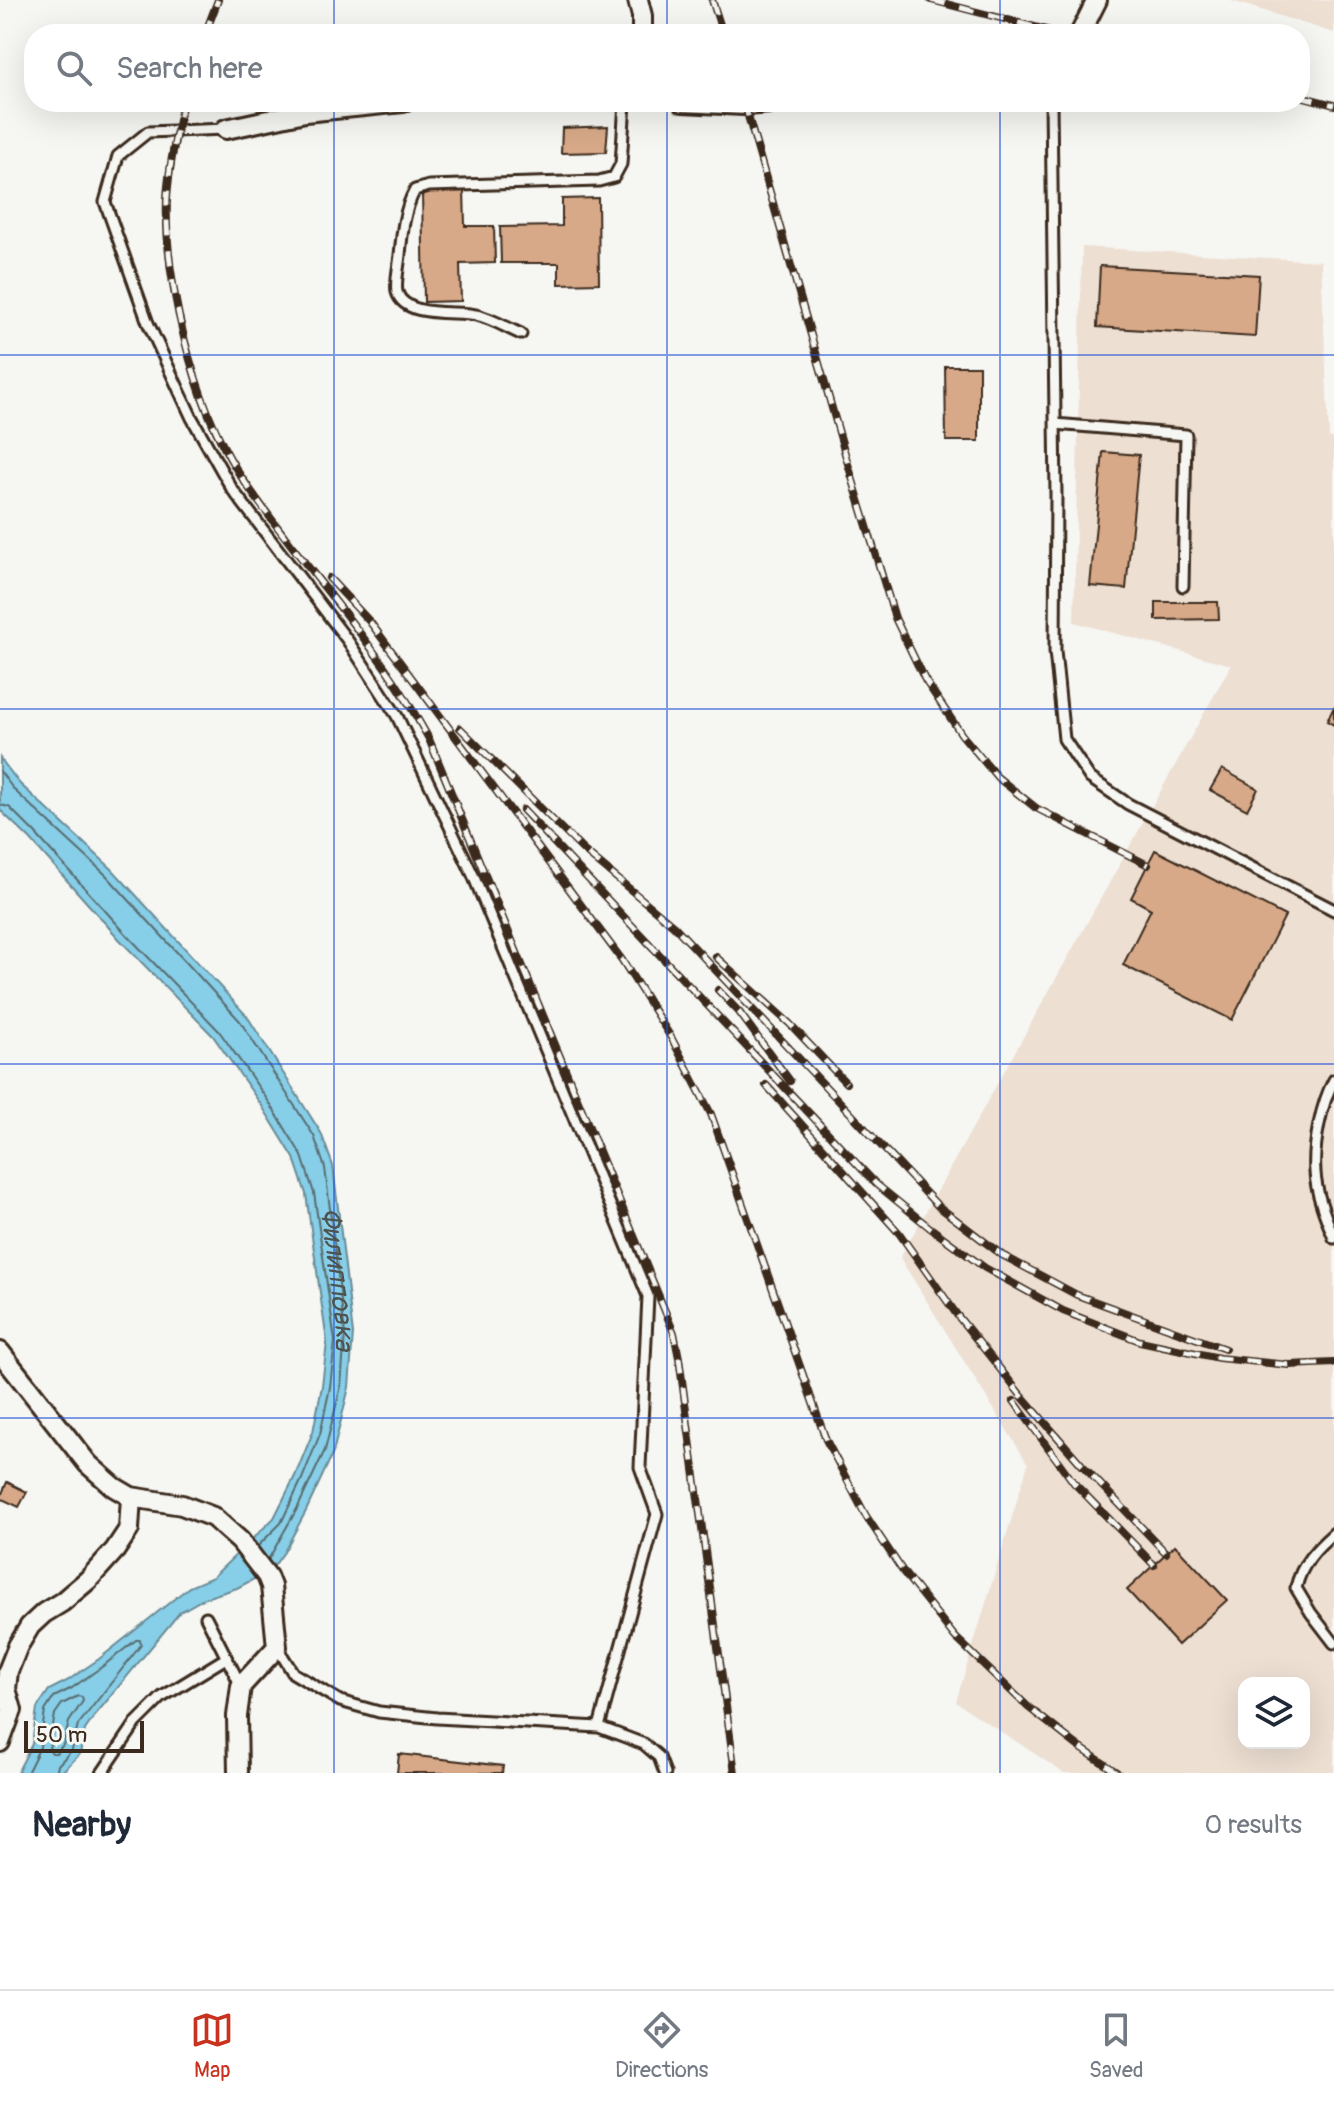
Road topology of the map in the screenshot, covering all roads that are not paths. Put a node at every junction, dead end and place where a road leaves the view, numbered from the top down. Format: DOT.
graph roads {
  1 [pos="638,0"];
  2 [pos="1097,0"];
  3 [pos="642,24"];
  4 [pos="1085,24"];
  5 [pos="305,112"];
  6 [pos="624,112"];
  7 [pos="1051,112"];
  8 [pos="226,129"];
  9 [pos="521,334"];
  10 [pos="1055,424"];
  11 [pos="1183,586"];
  12 [pos="1334,910"];
  13 [pos="1334,1080"];
  14 [pos="1334,1238"];
  15 [pos="0,1352"];
  16 [pos="131,1497"];
  17 [pos="1334,1533"];
  18 [pos="206,1617"];
  19 [pos="1334,1643"];
  20 [pos="277,1647"];
  21 [pos="226,1658"];
  22 [pos="241,1686"];
  23 [pos="599,1727"];
  24 [pos="0,1742"];
  25 [pos="102,1773"];
  26 [pos="238,1773"];
  27 [pos="665,1773"];
  1 -- 3 [label="street"];
  2 -- 4 [label="street"];
  5 -- 8 [label="street"];
  6 -- 9 [label="lane"];
  7 -- 10 [label="lane"];
  8 -- 23 [label="lane"];
  10 -- 11 [label="lane"];
  10 -- 12 [label="lane"];
  13 -- 14 [label="lane"];
  15 -- 16 [label="street"];
  16 -- 20 [label="street"];
  16 -- 24 [label="street"];
  17 -- 19 [label="lane"];
  18 -- 21 [label="lane"];
  20 -- 22 [label="street"];
  20 -- 23 [label="lane"];
  21 -- 22 [label="lane"];
  21 -- 25 [label="lane"];
  22 -- 26 [label="street"];
  23 -- 27 [label="lane"];
}
